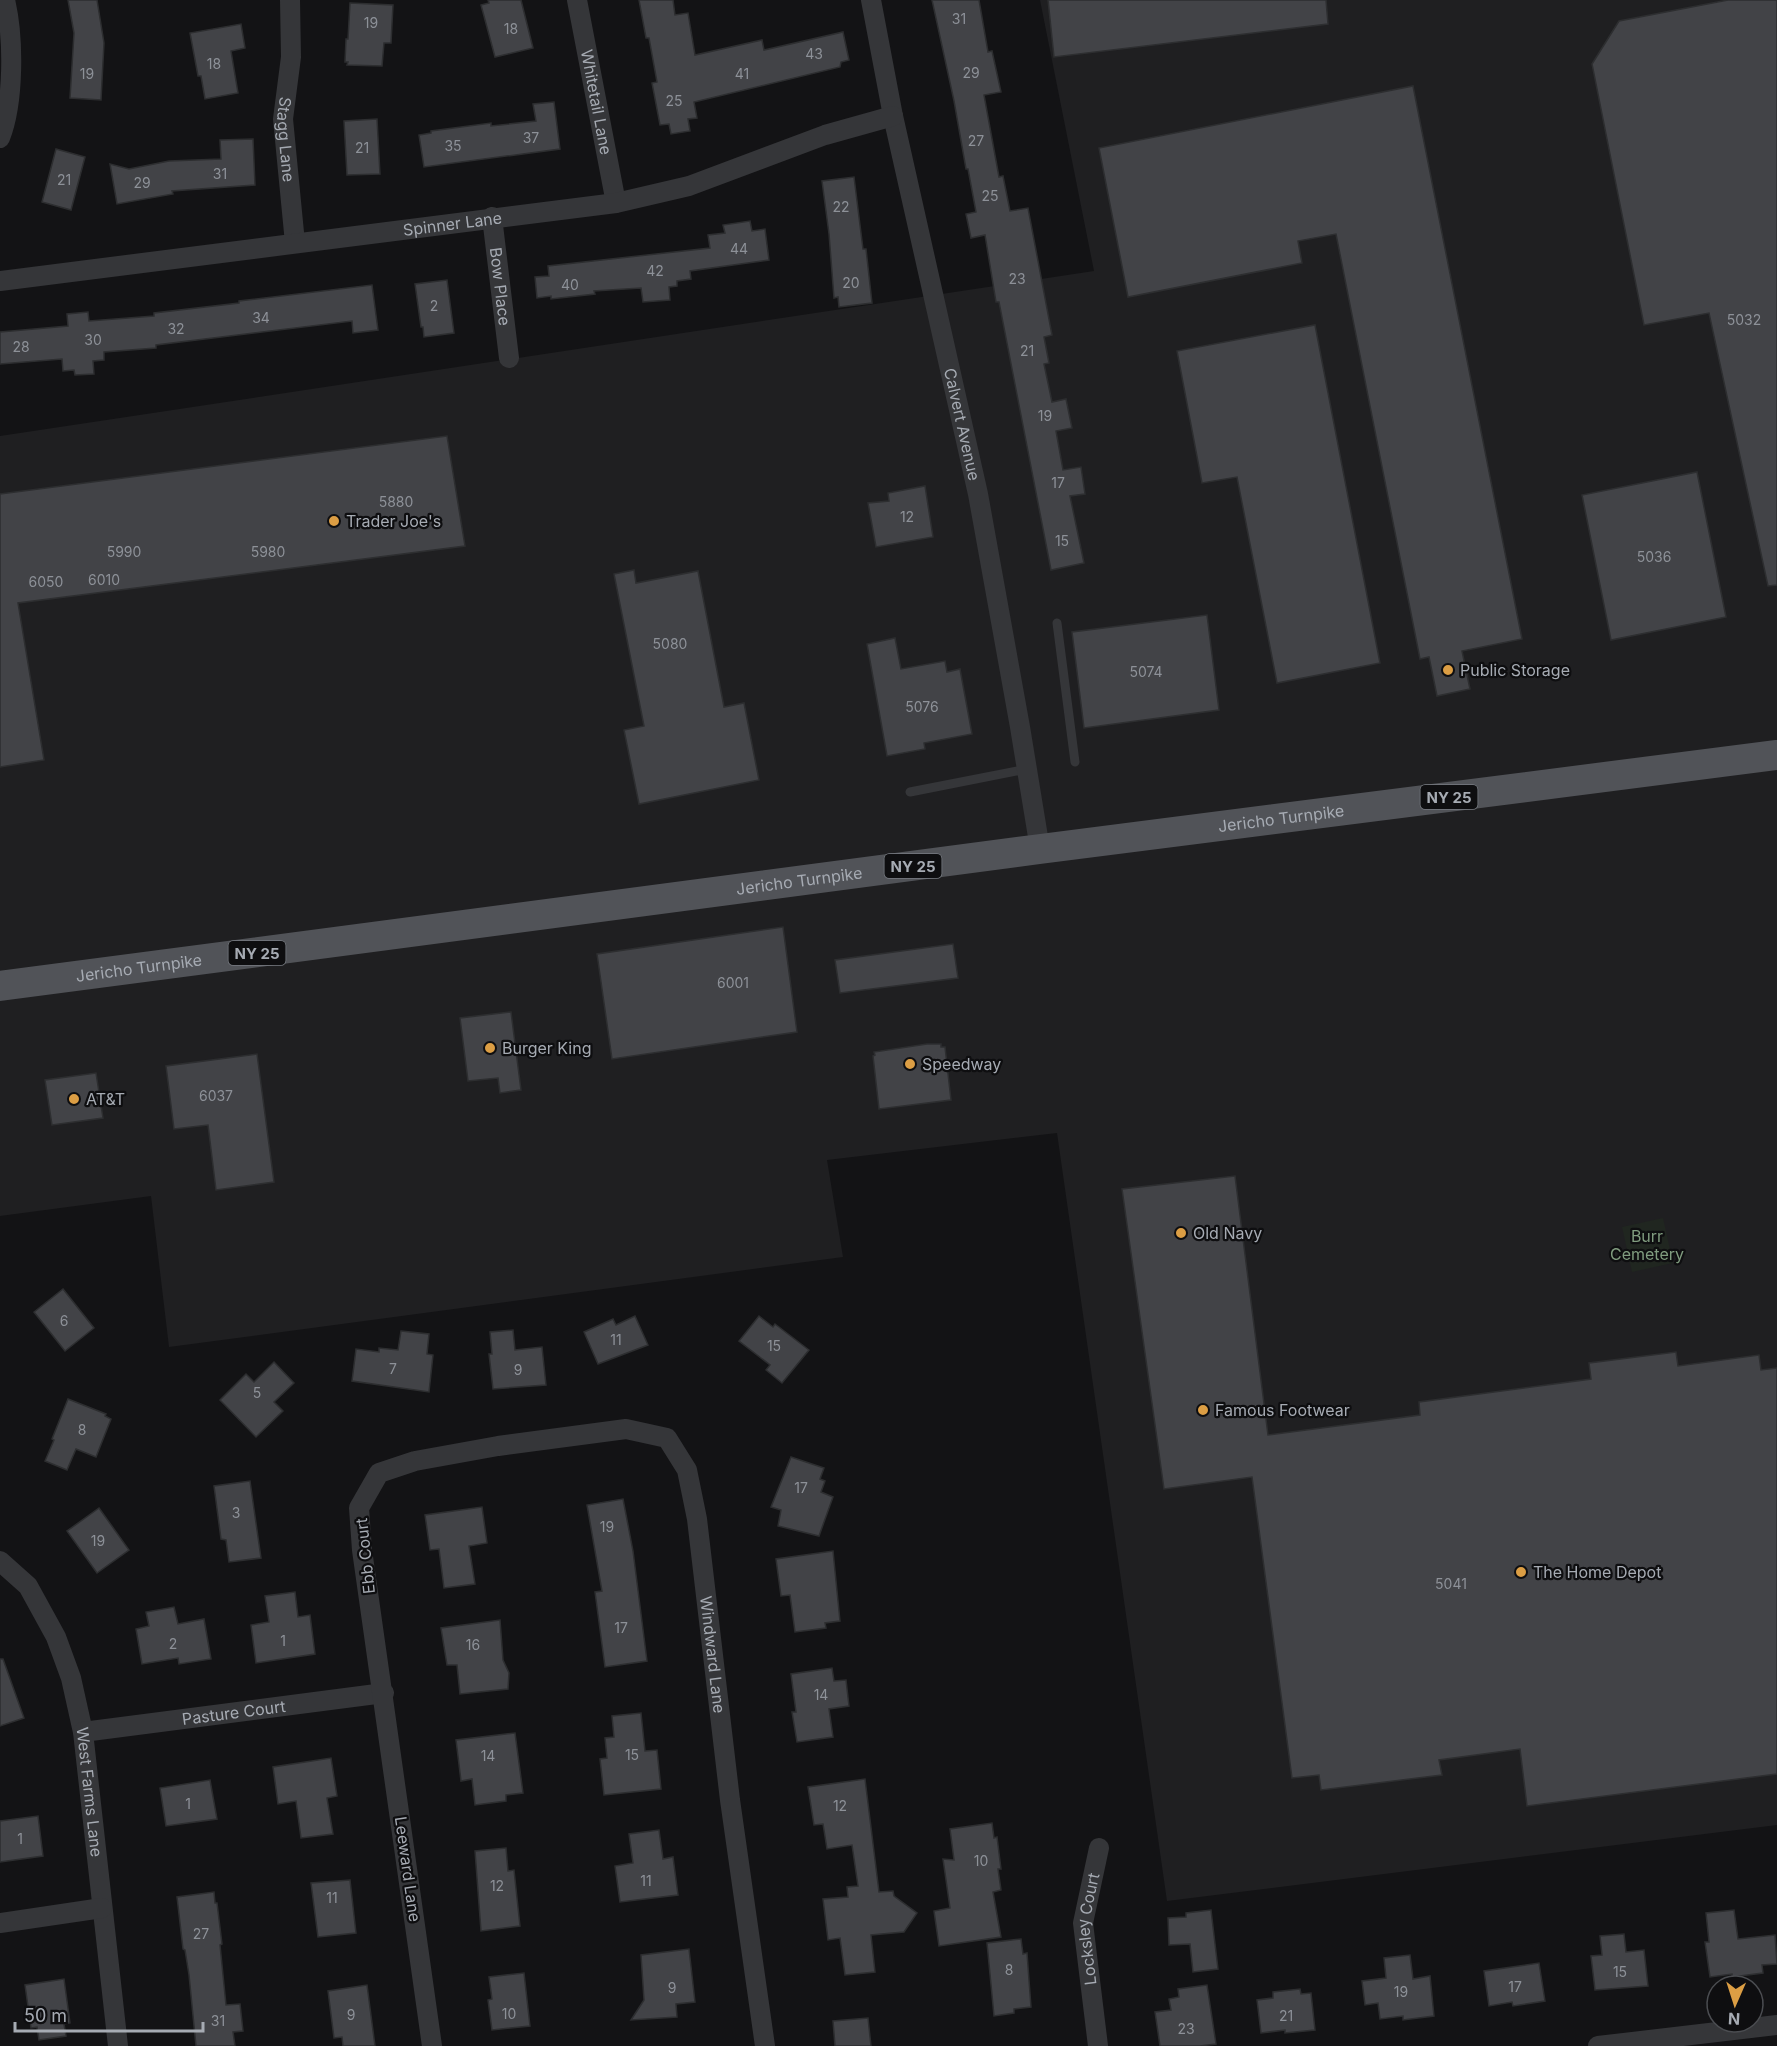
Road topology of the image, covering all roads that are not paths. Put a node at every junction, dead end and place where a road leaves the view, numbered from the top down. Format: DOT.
graph roads {
  1 [pos="290,0"];
  2 [pos="578,0"];
  3 [pos="871,0"];
  4 [pos="4,6"];
  5 [pos="893,116"];
  6 [pos="0,138"];
  7 [pos="616,203"];
  8 [pos="492,217"];
  9 [pos="296,243"];
  10 [pos="0,281"];
  11 [pos="509,358"];
  12 [pos="1058,623"];
  13 [pos="1777,755"];
  14 [pos="1075,762"];
  15 [pos="1027,769"];
  16 [pos="910,792"];
  17 [pos="1040,849"];
  18 [pos="0,987"];
  19 [pos="498,1446"];
  20 [pos="0,1561"];
  21 [pos="384,1693"];
  22 [pos="83,1732"];
  23 [pos="1099,1848"];
  24 [pos="102,1908"];
  25 [pos="0,1923"];
  26 [pos="1777,2025"];
  27 [pos="118,2046"];
  28 [pos="432,2046"];
  29 [pos="765,2046"];
  30 [pos="1098,2046"];
  31 [pos="1598,2046"];
  1 -- 9 [label="street, Stagg Lane"];
  2 -- 7 [label="street, Whitetail Lane"];
  3 -- 5 [label="street, Calvert Avenue"];
  4 -- 6 [label="street"];
  5 -- 7 [label="street, Spinner Lane"];
  5 -- 15 [label="street, Calvert Avenue"];
  7 -- 8 [label="street, Spinner Lane"];
  8 -- 9 [label="street, Spinner Lane"];
  8 -- 11 [label="street, Bow Place"];
  9 -- 10 [label="street, Spinner Lane"];
  12 -- 14 [label="lane"];
  13 -- 17 [label="main road, Jericho Turnpike / NY 25"];
  15 -- 16 [label="lane"];
  15 -- 17 [label="street, Calvert Avenue"];
  17 -- 18 [label="main road, Jericho Turnpike / NY 25"];
  19 -- 21 [label="street, Ebb Court"];
  19 -- 29 [label="street, Windward Lane"];
  20 -- 22 [label="street, West Farms Lane"];
  21 -- 22 [label="street, Pasture Court"];
  21 -- 28 [label="street, Leeward Lane"];
  22 -- 24 [label="street, West Farms Lane"];
  23 -- 30 [label="street, Locksley Court"];
  24 -- 25 [label="street"];
  24 -- 27 [label="street, West Farms Lane"];
  26 -- 31 [label="street"];
}
